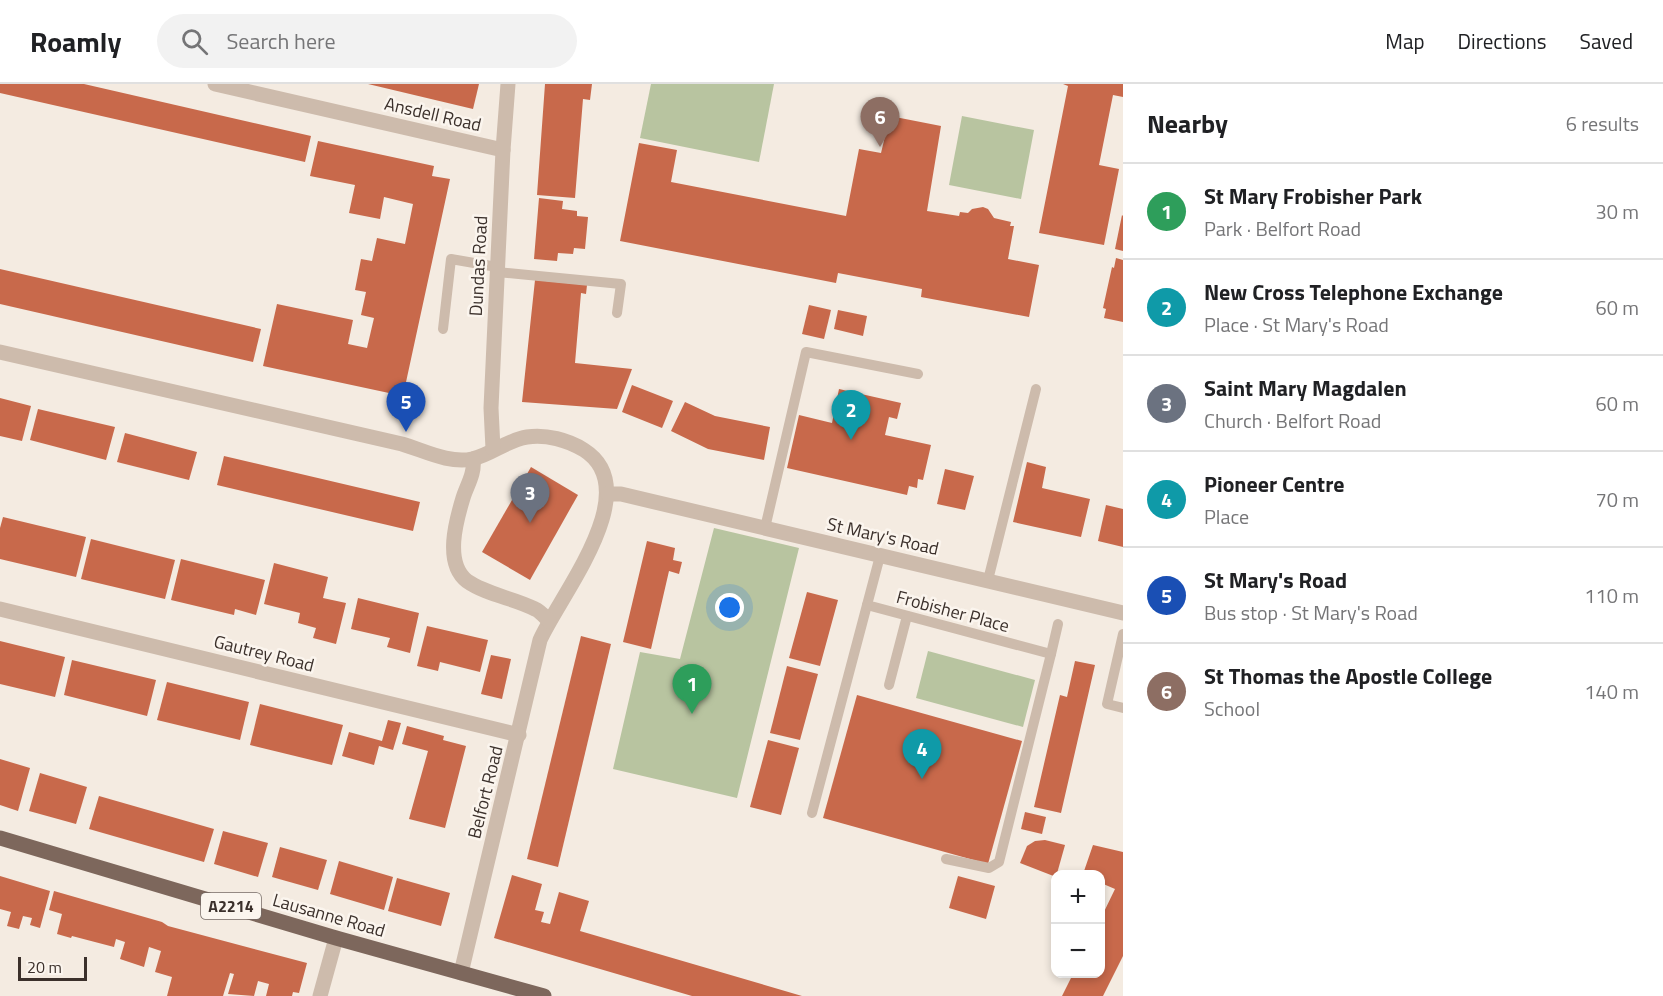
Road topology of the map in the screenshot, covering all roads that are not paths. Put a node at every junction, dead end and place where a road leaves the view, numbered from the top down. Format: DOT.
graph roads {
  1 [pos="215,84"];
  2 [pos="508,84"];
  3 [pos="502,150"];
  4 [pos="497,269"];
  5 [pos="617,314"];
  6 [pos="443,329"];
  7 [pos="0,351"];
  8 [pos="918,374"];
  9 [pos="1036,389"];
  10 [pos="493,449"];
  11 [pos="473,459"];
  12 [pos="608,494"];
  13 [pos="765,528"];
  14 [pos="880,556"];
  15 [pos="988,580"];
  16 [pos="867,605"];
  17 [pos="0,609"];
  18 [pos="1123,613"];
  19 [pos="907,616"];
  20 [pos="549,621"];
  21 [pos="1058,624"];
  22 [pos="1123,634"];
  23 [pos="1051,654"];
  24 [pos="889,685"];
  25 [pos="1123,708"];
  26 [pos="519,735"];
  27 [pos="812,813"];
  28 [pos="0,838"];
  29 [pos="946,859"];
  30 [pos="336,938"];
  31 [pos="461,973"];
  32 [pos="528,994"];
  33 [pos="320,996"];
  34 [pos="544,996"];
  1 -- 3 [label="street, Ansdell Road"];
  2 -- 3 [label="street, Dundas Road"];
  3 -- 4 [label="street, Dundas Road"];
  4 -- 5 [label="lane"];
  4 -- 6 [label="lane"];
  4 -- 10 [label="street, Dundas Road"];
  7 -- 11 [label="street"];
  8 -- 13 [label="lane"];
  9 -- 15 [label="lane"];
  10 -- 11 [label="street"];
  10 -- 12 [label="street"];
  11 -- 20 [label="street"];
  12 -- 13 [label="street, St Mary's Road"];
  12 -- 20 [label="street, Belfort Road"];
  13 -- 14 [label="street, St Mary's Road"];
  14 -- 15 [label="street, St Mary's Road"];
  14 -- 16 [label="lane, Frobisher Place"];
  15 -- 18 [label="street, St Mary's Road"];
  16 -- 19 [label="lane, Frobisher Place"];
  16 -- 27 [label="lane"];
  17 -- 26 [label="street, Gautrey Road"];
  19 -- 23 [label="lane, Frobisher Place"];
  19 -- 24 [label="lane"];
  20 -- 26 [label="street, Belfort Road"];
  21 -- 23 [label="lane"];
  22 -- 25 [label="lane"];
  23 -- 29 [label="lane"];
  26 -- 31 [label="street, Belfort Road"];
  28 -- 30 [label="main road, Lausanne Road / A2214"];
  30 -- 31 [label="main road, Lausanne Road / A2214"];
  30 -- 33 [label="street"];
  31 -- 32 [label="main road, Lausanne Road / A2214"];
  32 -- 34 [label="main road, Lausanne Road / A2214"];
}
